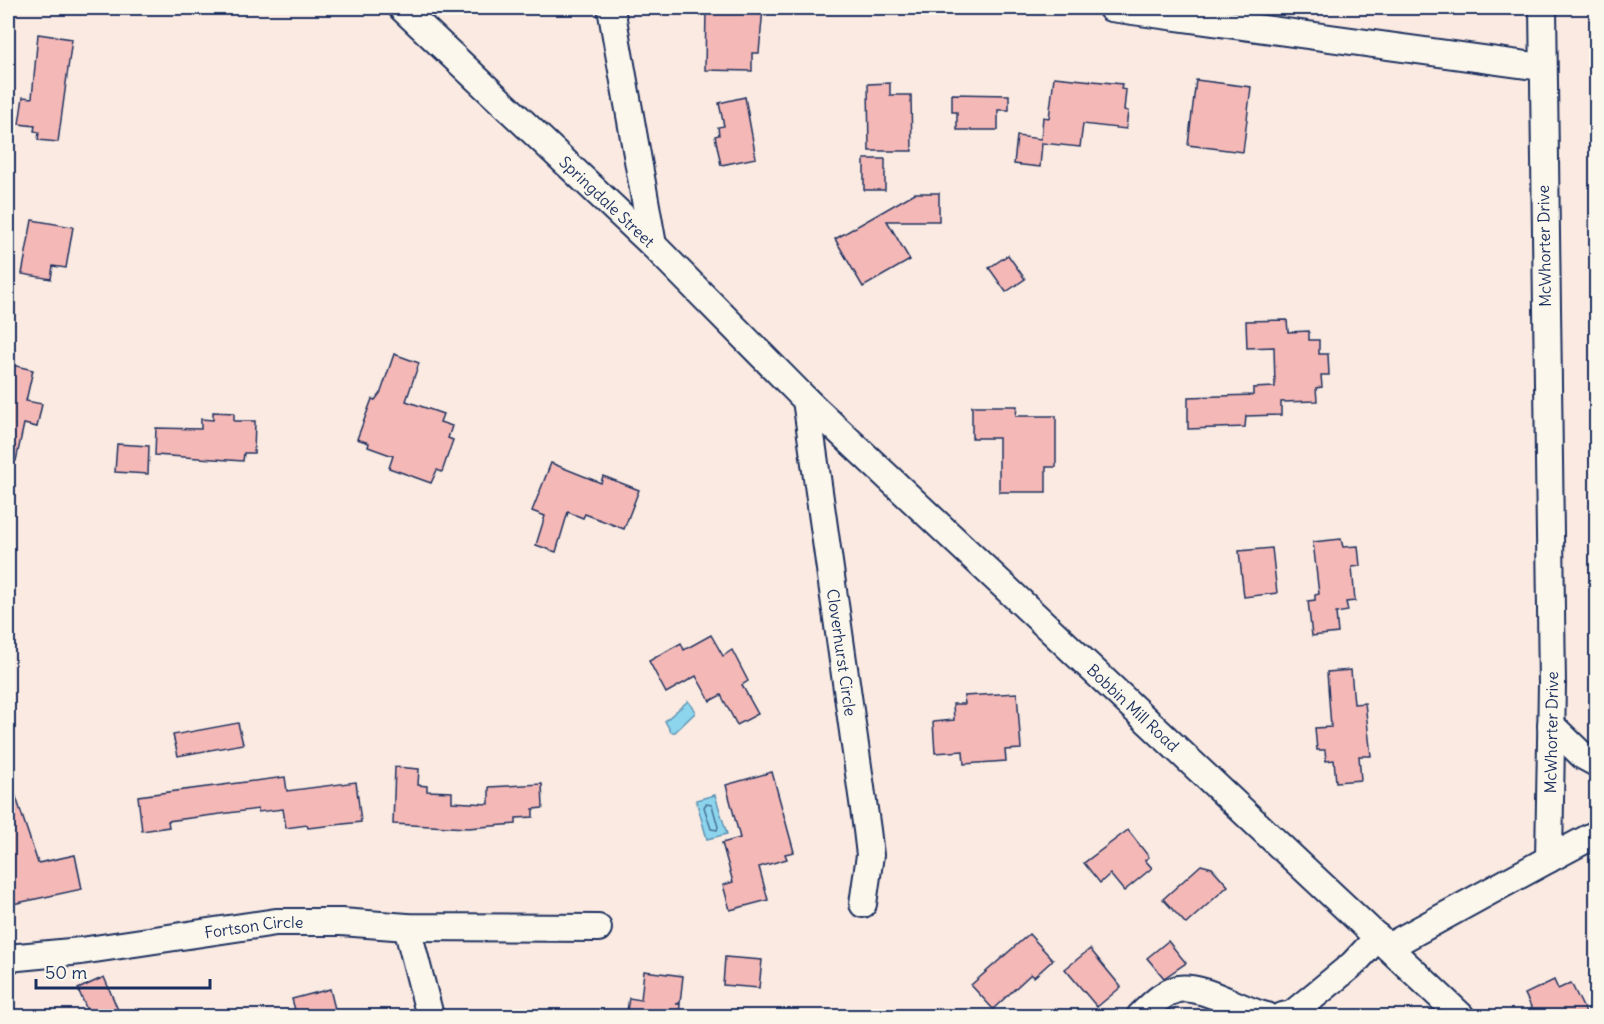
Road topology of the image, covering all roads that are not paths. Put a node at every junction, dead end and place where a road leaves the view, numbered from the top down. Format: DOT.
graph roads {
  1 [pos="402,8"];
  2 [pos="611,8"];
  3 [pos="1111,8"];
  4 [pos="1543,8"];
  5 [pos="1542,67"];
  6 [pos="653,245"];
  7 [pos="806,400"];
  8 [pos="1551,725"];
  9 [pos="1596,763"];
  10 [pos="1596,834"];
  11 [pos="1549,859"];
  12 [pos="863,904"];
  13 [pos="407,927"];
  14 [pos="598,928"];
  15 [pos="1383,942"];
  16 [pos="8,958"];
  17 [pos="430,1017"];
  18 [pos="1140,1017"];
  19 [pos="1267,1017"];
  20 [pos="1283,1017"];
  21 [pos="1461,1017"];
  1 -- 6 [label="street, Springdale Street"];
  2 -- 6 [label="street"];
  3 -- 5 [label="street"];
  4 -- 5 [label="street, McWhorter Drive"];
  5 -- 8 [label="street, McWhorter Drive"];
  6 -- 7 [label="street, Springdale Street"];
  7 -- 12 [label="street, Cloverhurst Circle"];
  7 -- 15 [label="street, Bobbin Mill Road"];
  8 -- 9 [label="street"];
  8 -- 11 [label="street, McWhorter Drive"];
  10 -- 11 [label="street"];
  11 -- 15 [label="street"];
  13 -- 14 [label="street"];
  13 -- 16 [label="street, Fortson Circle"];
  13 -- 17 [label="street"];
  15 -- 20 [label="street"];
  15 -- 21 [label="street, Bobbin Mill Road"];
  18 -- 19 [label="street"];
}
